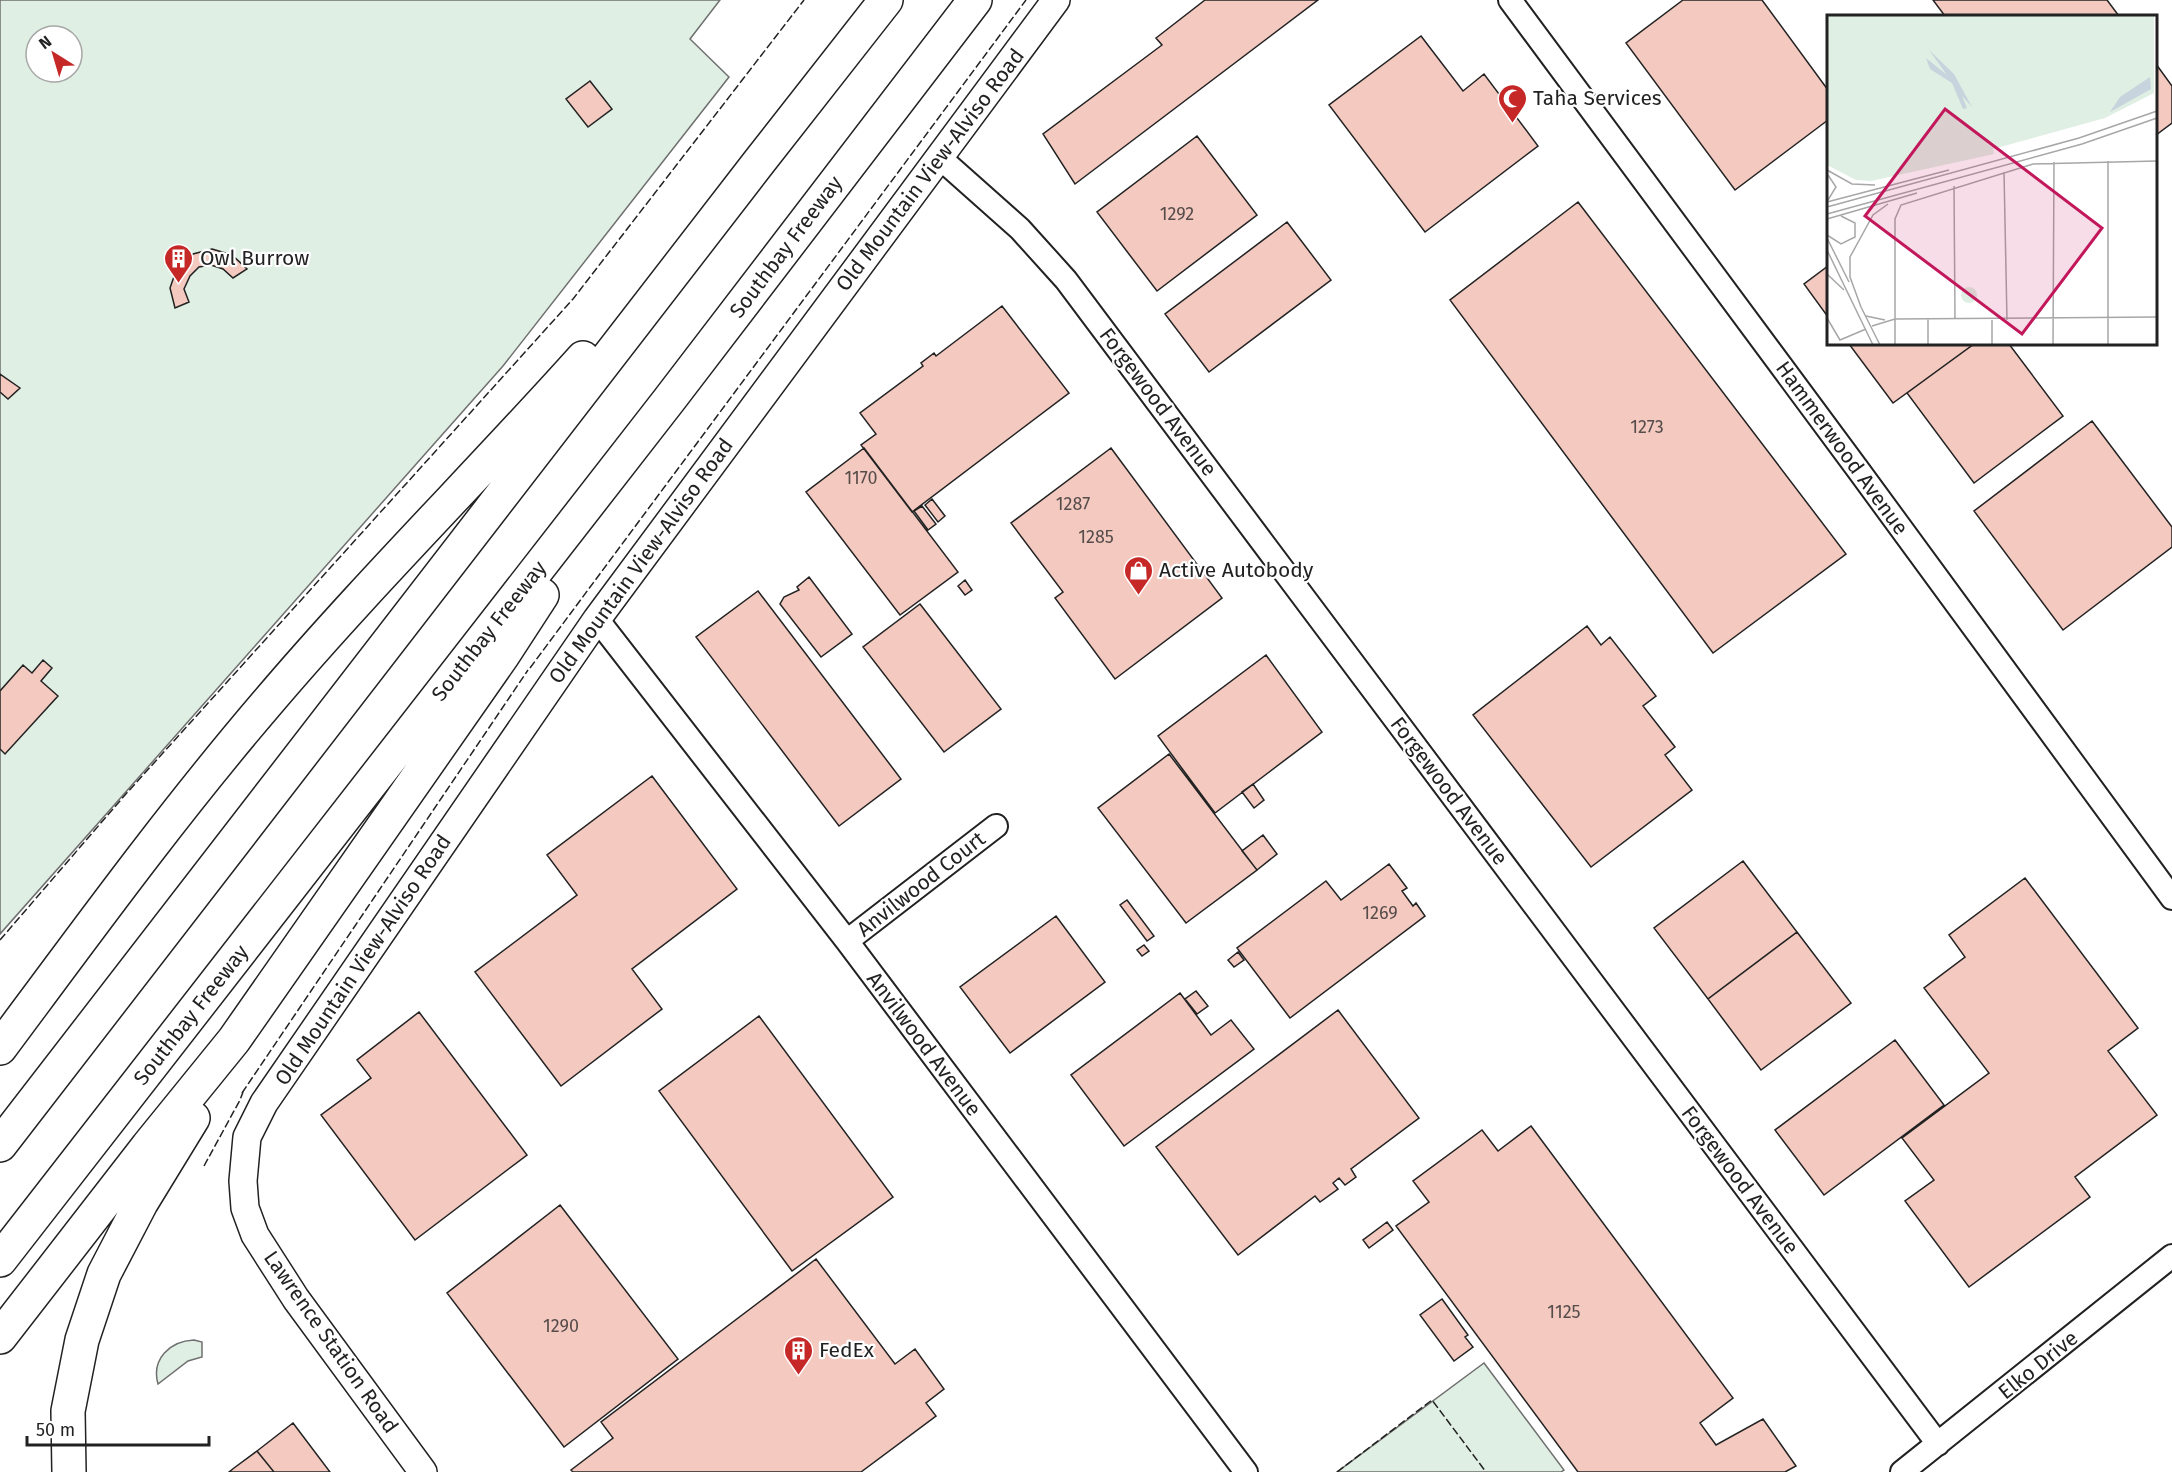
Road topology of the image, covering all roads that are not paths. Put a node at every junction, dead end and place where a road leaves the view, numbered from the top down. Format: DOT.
graph roads {
  1 [pos="886,0"];
  2 [pos="975,0"];
  3 [pos="1056,0"];
  4 [pos="1510,0"];
  5 [pos="939,157"];
  6 [pos="759,162"];
  7 [pos="669,400"];
  8 [pos="597,619"];
  9 [pos="996,826"];
  10 [pos="160,833"];
  11 [pos="2172,898"];
  12 [pos="847,941"];
  13 [pos="0,1011"];
  14 [pos="234,1040"];
  15 [pos="0,1048"];
  16 [pos="247,1137"];
  17 [pos="0,1145"];
  18 [pos="2172,1256"];
  19 [pos="0,1260"];
  20 [pos="0,1337"];
  21 [pos="1938,1444"];
  22 [pos="69,1472"];
  23 [pos="423,1472"];
  24 [pos="1246,1472"];
  25 [pos="1902,1472"];
  1 -- 6 [label="highway"];
  2 -- 7 [label="highway, Southbay Freeway"];
  3 -- 5 [label="street, Old Mountain View-Alviso Road"];
  4 -- 11 [label="street, Hammerwood Avenue"];
  5 -- 8 [label="street, Old Mountain View-Alviso Road"];
  5 -- 21 [label="street, Forgewood Avenue"];
  6 -- 10 [label="highway"];
  6 -- 17 [label="highway"];
  7 -- 14 [label="highway"];
  7 -- 19 [label="highway, Southbay Freeway"];
  8 -- 12 [label="street, Anvilwood Avenue"];
  8 -- 16 [label="street, Old Mountain View-Alviso Road"];
  9 -- 12 [label="street, Anvilwood Court"];
  10 -- 13 [label="highway"];
  10 -- 15 [label="highway"];
  12 -- 24 [label="street, Anvilwood Avenue"];
  14 -- 20 [label="highway"];
  14 -- 22 [label="highway"];
  16 -- 23 [label="street, Lawrence Station Road"];
  18 -- 21 [label="street, Elko Drive"];
  21 -- 25 [label="street, Elko Drive"];
}
